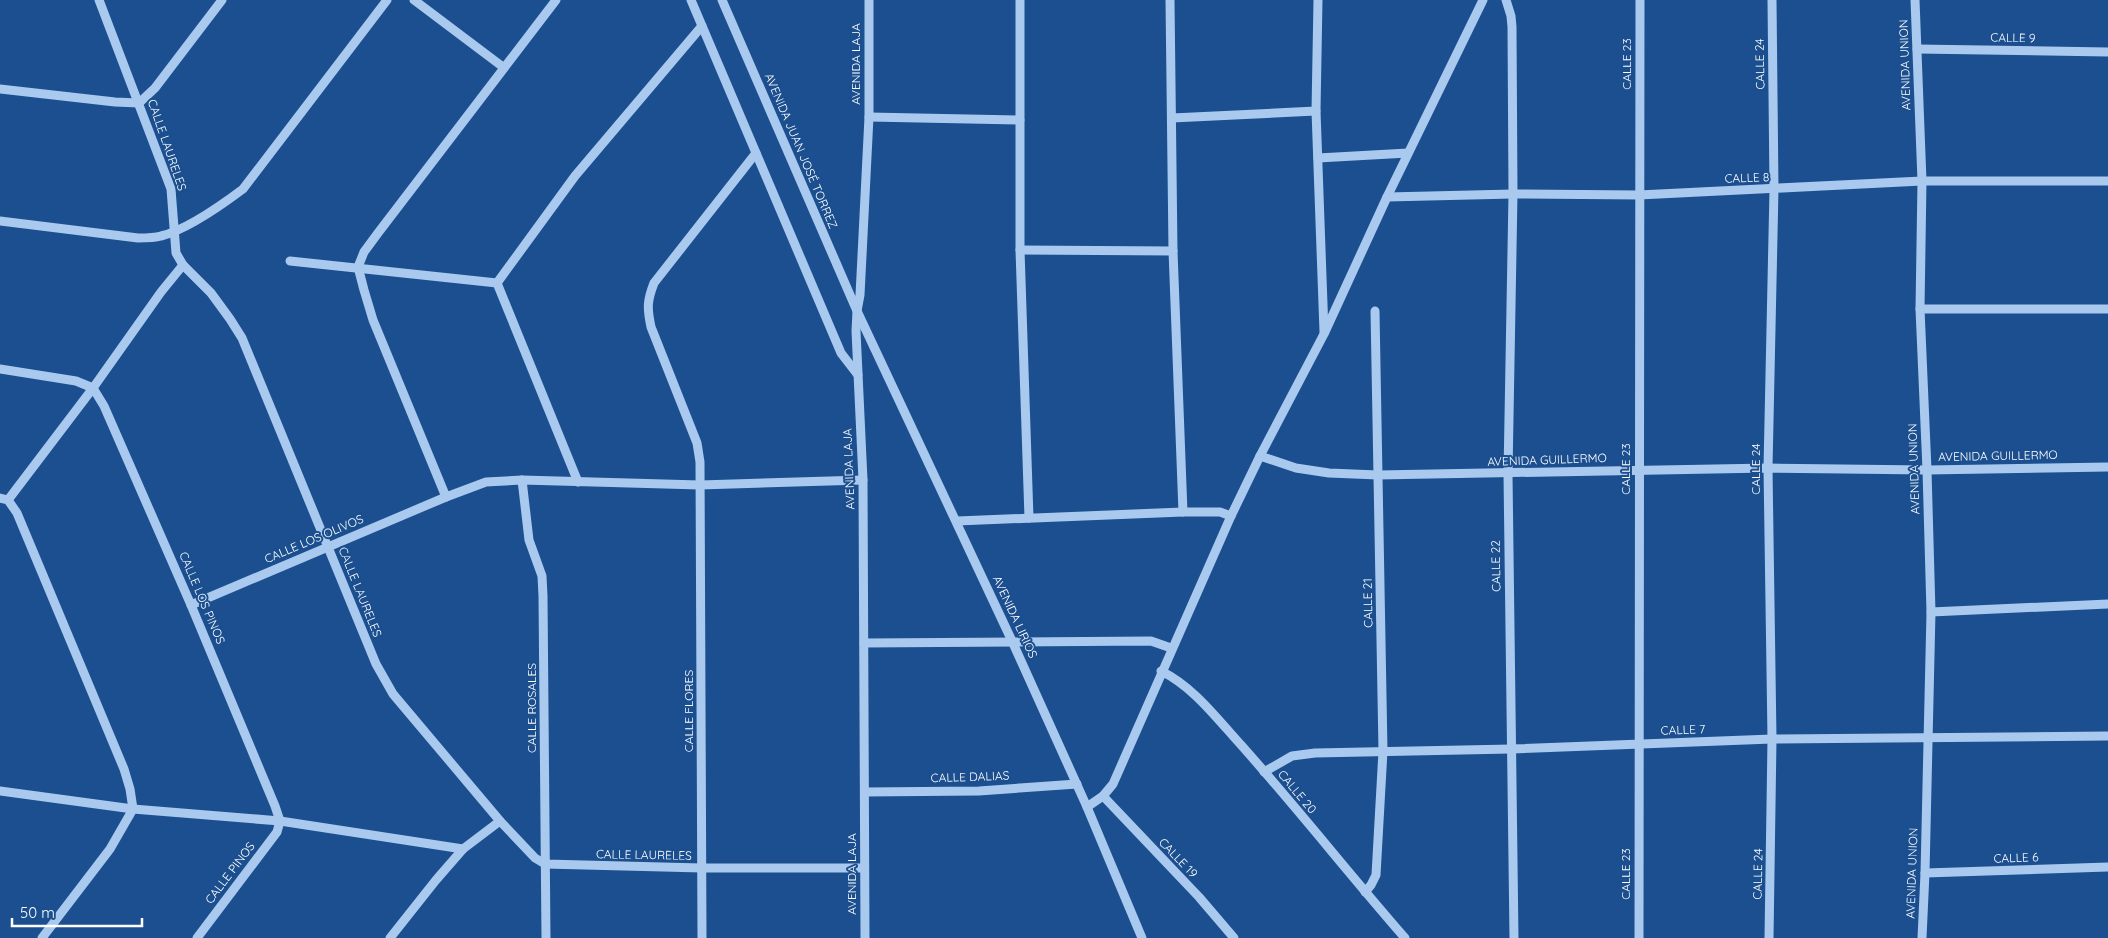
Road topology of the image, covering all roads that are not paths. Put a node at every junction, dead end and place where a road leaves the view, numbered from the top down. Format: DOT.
graph roads {
  1 [pos="99,0"];
  2 [pos="222,0"];
  3 [pos="387,0"];
  4 [pos="414,0"];
  5 [pos="556,0"];
  6 [pos="691,0"];
  7 [pos="722,0"];
  8 [pos="869,0"];
  9 [pos="1020,0"];
  10 [pos="1170,0"];
  11 [pos="1318,0"];
  12 [pos="1483,0"];
  13 [pos="1506,0"];
  14 [pos="1640,0"];
  15 [pos="1772,0"];
  16 [pos="1915,0"];
  17 [pos="702,26"];
  18 [pos="1917,49"];
  19 [pos="2108,52"];
  20 [pos="503,67"];
  21 [pos="0,88"];
  22 [pos="139,103"];
  23 [pos="1316,111"];
  24 [pos="869,117"];
  25 [pos="1172,118"];
  26 [pos="1020,120"];
  27 [pos="756,153"];
  28 [pos="1408,153"];
  29 [pos="1318,158"];
  30 [pos="1922,181"];
  31 [pos="2108,181"];
  32 [pos="1774,189"];
  33 [pos="1513,194"];
  34 [pos="1639,194"];
  35 [pos="1387,196"];
  36 [pos="0,221"];
  37 [pos="174,232"];
  38 [pos="1020,250"];
  39 [pos="1173,251"];
  40 [pos="290,260"];
  41 [pos="183,265"];
  42 [pos="358,268"];
  43 [pos="497,284"];
  44 [pos="2108,308"];
  45 [pos="1920,309"];
  46 [pos="856,311"];
  47 [pos="1374,311"];
  48 [pos="1324,334"];
  49 [pos="0,369"];
  50 [pos="858,375"];
  51 [pos="93,388"];
  52 [pos="1260,456"];
  53 [pos="2108,467"];
  54 [pos="1768,468"];
  55 [pos="1639,470"];
  56 [pos="1927,470"];
  57 [pos="1508,474"];
  58 [pos="1378,475"];
  59 [pos="522,480"];
  60 [pos="863,480"];
  61 [pos="578,482"];
  62 [pos="700,485"];
  63 [pos="446,497"];
  64 [pos="4,499"];
  65 [pos="1183,512"];
  66 [pos="1231,516"];
  67 [pos="1029,518"];
  68 [pos="957,521"];
  69 [pos="328,546"];
  70 [pos="2108,604"];
  71 [pos="191,605"];
  72 [pos="1931,612"];
  73 [pos="1012,641"];
  74 [pos="864,643"];
  75 [pos="1171,648"];
  76 [pos="1161,672"];
  77 [pos="1928,736"];
  78 [pos="2108,736"];
  79 [pos="1772,739"];
  80 [pos="1638,744"];
  81 [pos="1511,749"];
  82 [pos="1383,751"];
  83 [pos="1264,772"];
  84 [pos="1077,784"];
  85 [pos="0,791"];
  86 [pos="865,792"];
  87 [pos="1103,796"];
  88 [pos="1087,807"];
  89 [pos="133,809"];
  90 [pos="280,821"];
  91 [pos="500,821"];
  92 [pos="463,849"];
  93 [pos="545,864"];
  94 [pos="2108,867"];
  95 [pos="702,868"];
  96 [pos="864,868"];
  97 [pos="1925,873"];
  98 [pos="1365,892"];
  99 [pos="42,938"];
  100 [pos="197,938"];
  101 [pos="390,938"];
  102 [pos="546,938"];
  103 [pos="702,938"];
  104 [pos="865,938"];
  105 [pos="1142,938"];
  106 [pos="1234,938"];
  107 [pos="1405,938"];
  108 [pos="1514,938"];
  109 [pos="1639,938"];
  110 [pos="1769,938"];
  111 [pos="1922,938"];
  1 -- 22 [label="street, CALLE LAURELES"];
  2 -- 22 [label="street"];
  3 -- 37 [label="street"];
  4 -- 20 [label="street"];
  5 -- 20 [label="street"];
  6 -- 17 [label="street"];
  7 -- 46 [label="street, AVENIDA JUAN JOSÉ TORREZ"];
  8 -- 24 [label="street, AVENIDA LAJA"];
  9 -- 26 [label="street"];
  10 -- 25 [label="street"];
  11 -- 23 [label="street"];
  12 -- 28 [label="street"];
  13 -- 33 [label="street, CALLE 22"];
  14 -- 34 [label="street, CALLE 23"];
  15 -- 32 [label="street, CALLE 24"];
  16 -- 18 [label="street, AVENIDA UNION"];
  17 -- 27 [label="street"];
  17 -- 43 [label="street"];
  18 -- 19 [label="street, CALLE 9"];
  18 -- 30 [label="street, AVENIDA UNION"];
  20 -- 42 [label="street"];
  21 -- 22 [label="street"];
  22 -- 37 [label="street, CALLE LAURELES"];
  23 -- 25 [label="street"];
  23 -- 29 [label="street"];
  24 -- 26 [label="street"];
  24 -- 46 [label="street, AVENIDA LAJA"];
  25 -- 39 [label="street"];
  26 -- 38 [label="street"];
  27 -- 50 [label="street"];
  27 -- 62 [label="street, CALLE FLORES"];
  28 -- 29 [label="street"];
  28 -- 35 [label="street"];
  29 -- 48 [label="street"];
  30 -- 31 [label="street, CALLE 8"];
  30 -- 32 [label="street, CALLE 8"];
  30 -- 45 [label="street, AVENIDA UNION"];
  32 -- 34 [label="street, CALLE 8"];
  32 -- 54 [label="street, CALLE 24"];
  33 -- 34 [label="street, CALLE 8"];
  33 -- 35 [label="street, CALLE 8"];
  33 -- 57 [label="street, CALLE 22"];
  34 -- 55 [label="street, CALLE 23"];
  35 -- 48 [label="street"];
  36 -- 37 [label="street"];
  37 -- 41 [label="street, CALLE LAURELES"];
  38 -- 39 [label="street"];
  38 -- 67 [label="street"];
  39 -- 65 [label="street"];
  40 -- 42 [label="street"];
  41 -- 51 [label="street"];
  41 -- 69 [label="street, CALLE LAURELES"];
  42 -- 43 [label="street"];
  42 -- 63 [label="street"];
  43 -- 61 [label="street"];
  44 -- 45 [label="street"];
  45 -- 56 [label="street, AVENIDA UNION"];
  46 -- 50 [label="street, AVENIDA LAJA"];
  46 -- 68 [label="street, AVENIDA LIRIOS"];
  47 -- 58 [label="street, CALLE 21"];
  48 -- 52 [label="street"];
  49 -- 51 [label="street"];
  50 -- 60 [label="street, AVENIDA LAJA"];
  51 -- 64 [label="street"];
  51 -- 71 [label="street, CALLE LOS PINOS"];
  52 -- 58 [label="street, AVENIDA GUILLERMO"];
  52 -- 66 [label="street"];
  53 -- 56 [label="street, AVENIDA GUILLERMO"];
  54 -- 55 [label="street, AVENIDA GUILLERMO"];
  54 -- 56 [label="street, AVENIDA GUILLERMO"];
  54 -- 79 [label="street, CALLE 24"];
  55 -- 57 [label="street, AVENIDA GUILLERMO"];
  55 -- 80 [label="street, CALLE 23"];
  56 -- 72 [label="street, AVENIDA UNION"];
  57 -- 58 [label="street, AVENIDA GUILLERMO"];
  57 -- 81 [label="street, CALLE 22"];
  58 -- 82 [label="street, CALLE 21"];
  59 -- 61 [label="street, CALLE LOS OLIVOS"];
  59 -- 63 [label="street, CALLE LOS OLIVOS"];
  59 -- 93 [label="street, CALLE ROSALES"];
  60 -- 62 [label="street, CALLE LOS OLIVOS"];
  60 -- 74 [label="street, AVENIDA LAJA"];
  61 -- 62 [label="street, CALLE LOS OLIVOS"];
  62 -- 95 [label="street, CALLE FLORES"];
  63 -- 69 [label="street, CALLE LOS OLIVOS"];
  64 -- 89 [label="street"];
  65 -- 66 [label="street"];
  65 -- 67 [label="street"];
  66 -- 75 [label="street"];
  67 -- 68 [label="street"];
  68 -- 73 [label="street, AVENIDA LIRIOS"];
  69 -- 71 [label="street, CALLE LOS OLIVOS"];
  69 -- 91 [label="street, CALLE LAURELES"];
  70 -- 72 [label="street"];
  71 -- 90 [label="street, CALLE LOS PINOS"];
  72 -- 77 [label="street, AVENIDA UNION"];
  73 -- 74 [label="street"];
  73 -- 75 [label="street"];
  73 -- 84 [label="street, AVENIDA LIRIOS"];
  74 -- 86 [label="street, AVENIDA LAJA"];
  75 -- 76 [label="street"];
  76 -- 83 [label="street, CALLE 20"];
  76 -- 87 [label="street"];
  77 -- 78 [label="street, CALLE 7"];
  77 -- 79 [label="street, CALLE 7"];
  77 -- 97 [label="street, AVENIDA UNION"];
  79 -- 80 [label="street, CALLE 7"];
  79 -- 110 [label="street, CALLE 24"];
  80 -- 81 [label="street, CALLE 7"];
  80 -- 109 [label="street, CALLE 23"];
  81 -- 82 [label="street, CALLE 7"];
  81 -- 108 [label="street, CALLE 22"];
  82 -- 83 [label="street, CALLE 7"];
  82 -- 98 [label="street, CALLE 21"];
  83 -- 98 [label="street, CALLE 20"];
  84 -- 86 [label="street, CALLE DALIAS"];
  84 -- 88 [label="street, AVENIDA LIRIOS"];
  85 -- 89 [label="street"];
  86 -- 96 [label="street, AVENIDA LAJA"];
  87 -- 88 [label="street"];
  87 -- 106 [label="street, CALLE 19"];
  88 -- 105 [label="street, AVENIDA LIRIOS"];
  89 -- 90 [label="street"];
  89 -- 99 [label="street"];
  90 -- 92 [label="street"];
  90 -- 100 [label="street, CALLE PINOS"];
  91 -- 92 [label="street"];
  91 -- 93 [label="street, CALLE LAURELES"];
  92 -- 101 [label="street"];
  93 -- 95 [label="street, CALLE LAURELES"];
  93 -- 102 [label="street, CALLE ROSALES"];
  94 -- 97 [label="street, CALLE 6"];
  95 -- 96 [label="street, CALLE LAURELES"];
  95 -- 103 [label="street, CALLE FLORES"];
  96 -- 104 [label="street, AVENIDA LAJA"];
  97 -- 111 [label="street, AVENIDA UNION"];
  98 -- 107 [label="street, CALLE 20"];
}
